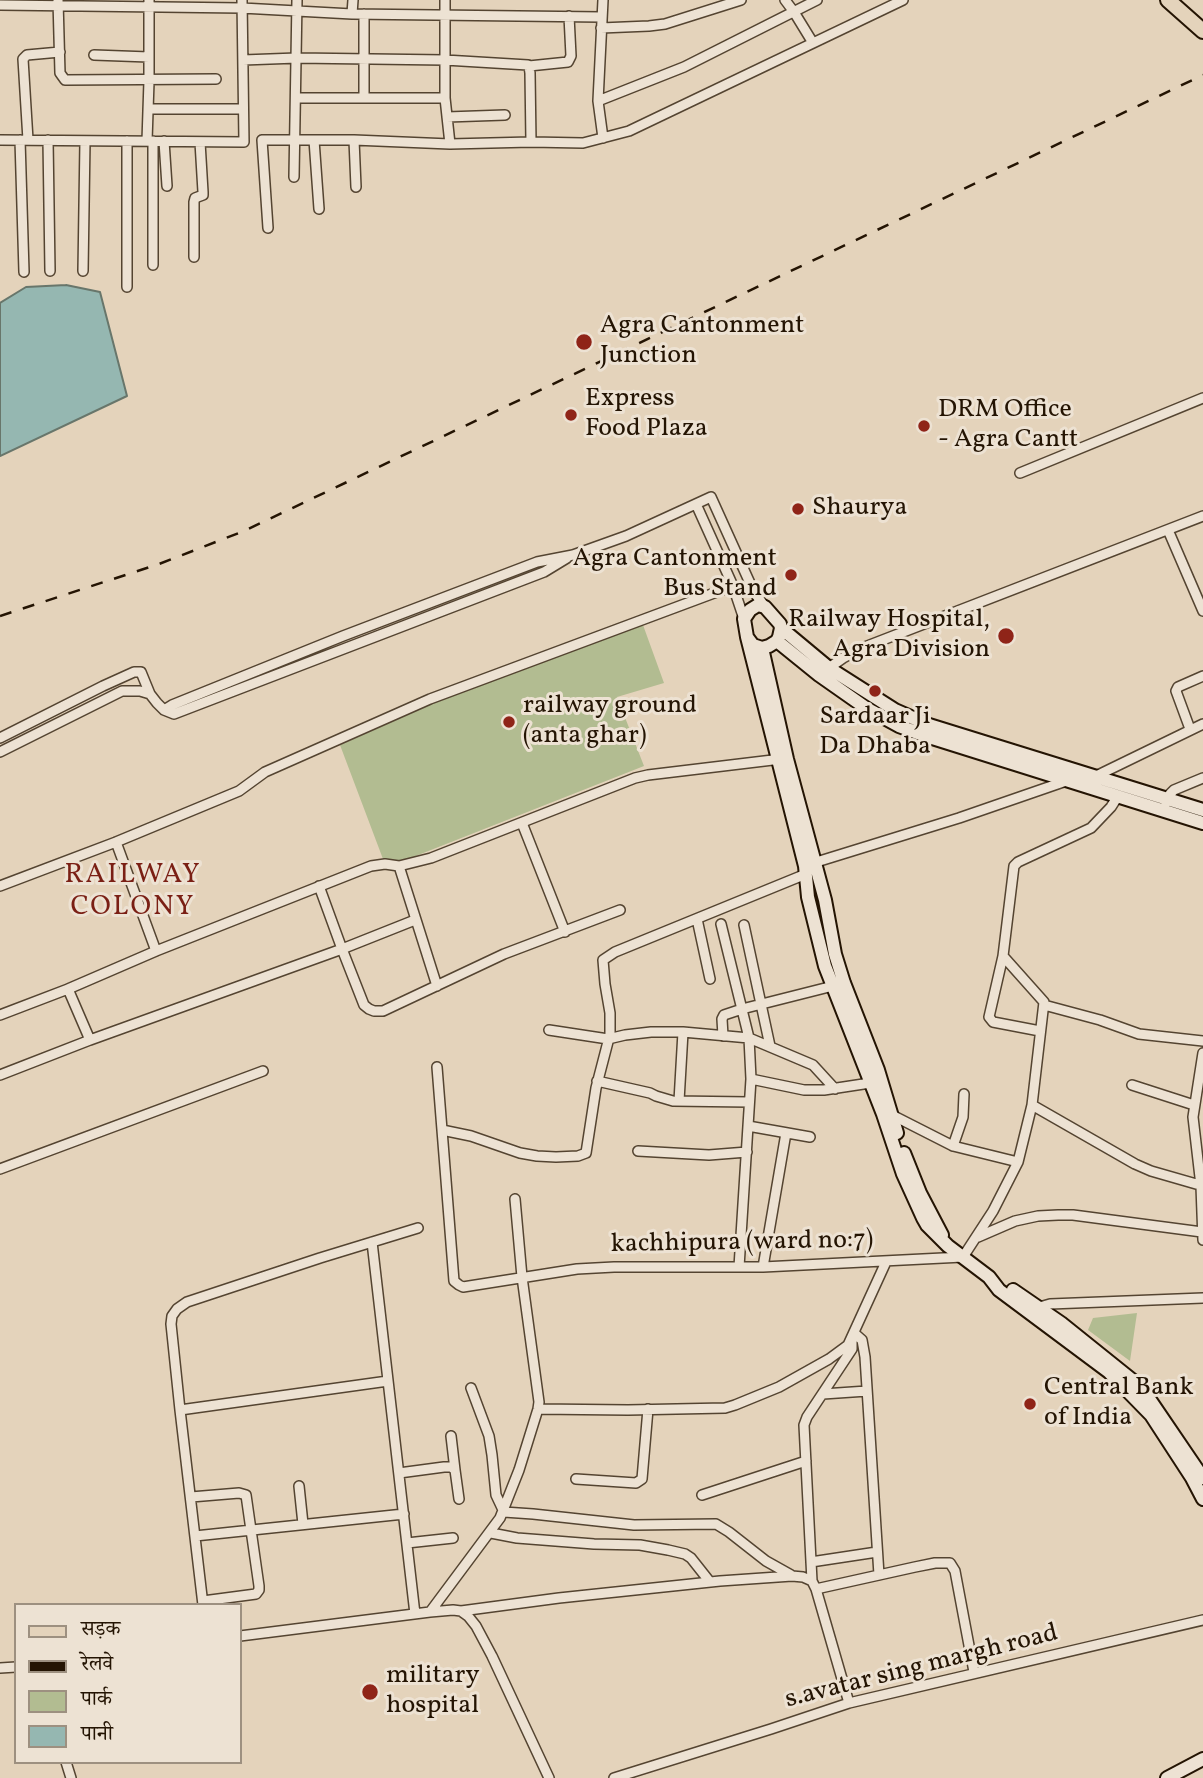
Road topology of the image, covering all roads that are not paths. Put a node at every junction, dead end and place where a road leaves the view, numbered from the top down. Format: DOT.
graph roads {
  1 [pos="298,0"];
  2 [pos="353,0"];
  3 [pos="446,0"];
  4 [pos="603,0"];
  5 [pos="741,0"];
  6 [pos="785,0"];
  7 [pos="817,0"];
  8 [pos="903,0"];
  9 [pos="1168,0"];
  10 [pos="58,2"];
  11 [pos="149,4"];
  12 [pos="186,4"];
  13 [pos="242,4"];
  14 [pos="0,5"];
  15 [pos="298,12"];
  16 [pos="794,12"];
  17 [pos="352,14"];
  18 [pos="364,14"];
  19 [pos="446,14"];
  20 [pos="569,16"];
  21 [pos="601,17"];
  22 [pos="601,28"];
  23 [pos="1203,31"];
  24 [pos="813,43"];
  25 [pos="60,52"];
  26 [pos="94,55"];
  27 [pos="149,57"];
  28 [pos="297,58"];
  29 [pos="243,60"];
  30 [pos="363,60"];
  31 [pos="445,60"];
  32 [pos="530,66"];
  33 [pos="216,79"];
  34 [pos="149,81"];
  35 [pos="296,98"];
  36 [pos="364,98"];
  37 [pos="445,98"];
  38 [pos="598,101"];
  39 [pos="148,109"];
  40 [pos="243,109"];
  41 [pos="505,115"];
  42 [pos="447,117"];
  43 [pos="603,138"];
  44 [pos="0,140"];
  45 [pos="24,140"];
  46 [pos="48,140"];
  47 [pos="295,140"];
  48 [pos="314,140"];
  49 [pos="354,140"];
  50 [pos="85,141"];
  51 [pos="127,141"];
  52 [pos="150,141"];
  53 [pos="164,141"];
  54 [pos="262,141"];
  55 [pos="200,142"];
  56 [pos="244,142"];
  57 [pos="531,142"];
  58 [pos="450,144"];
  59 [pos="294,177"];
  60 [pos="167,186"];
  61 [pos="356,187"];
  62 [pos="319,209"];
  63 [pos="268,228"];
  64 [pos="194,257"];
  65 [pos="153,265"];
  66 [pos="50,271"];
  67 [pos="83,271"];
  68 [pos="24,272"];
  69 [pos="127,287"];
  70 [pos="1203,398"];
  71 [pos="1020,473"];
  72 [pos="696,504"];
  73 [pos="1203,516"];
  74 [pos="1168,530"];
  75 [pos="733,586"];
  76 [pos="1202,606"];
  77 [pos="765,607"];
  78 [pos="744,619"];
  79 [pos="781,628"];
  80 [pos="747,637"];
  81 [pos="777,641"];
  82 [pos="762,648"];
  83 [pos="824,672"];
  84 [pos="1203,676"];
  85 [pos="150,694"];
  86 [pos="39,718"];
  87 [pos="1203,724"];
  88 [pos="46,729"];
  89 [pos="1190,729"];
  90 [pos="0,738"];
  91 [pos="0,752"];
  92 [pos="783,759"];
  93 [pos="1203,778"];
  94 [pos="1088,779"];
  95 [pos="1069,781"];
  96 [pos="1118,796"];
  97 [pos="1166,805"];
  98 [pos="1203,810"];
  99 [pos="522,823"];
  100 [pos="1203,823"];
  101 [pos="116,842"];
  102 [pos="399,866"];
  103 [pos="809,867"];
  104 [pos="0,886"];
  105 [pos="319,886"];
  106 [pos="620,910"];
  107 [pos="697,919"];
  108 [pos="415,920"];
  109 [pos="721,924"];
  110 [pos="744,925"];
  111 [pos="565,932"];
  112 [pos="342,949"];
  113 [pos="156,951"];
  114 [pos="1003,956"];
  115 [pos="710,979"];
  116 [pos="838,985"];
  117 [pos="437,986"];
  118 [pos="68,989"];
  119 [pos="762,1004"];
  120 [pos="1044,1005"];
  121 [pos="742,1009"];
  122 [pos="0,1015"];
  123 [pos="549,1030"];
  124 [pos="1040,1031"];
  125 [pos="683,1032"];
  126 [pos="723,1036"];
  127 [pos="749,1038"];
  128 [pos="608,1039"];
  129 [pos="90,1040"];
  130 [pos="1203,1041"];
  131 [pos="771,1046"];
  132 [pos="1203,1053"];
  133 [pos="438,1067"];
  134 [pos="263,1071"];
  135 [pos="0,1075"];
  136 [pos="751,1079"];
  137 [pos="597,1081"];
  138 [pos="870,1083"];
  139 [pos="1132,1085"];
  140 [pos="835,1088"];
  141 [pos="964,1094"];
  142 [pos="678,1101"];
  143 [pos="749,1102"];
  144 [pos="1032,1105"];
  145 [pos="1194,1105"];
  146 [pos="887,1114"];
  147 [pos="748,1126"];
  148 [pos="442,1130"];
  149 [pos="786,1133"];
  150 [pos="810,1137"];
  151 [pos="953,1146"];
  152 [pos="638,1151"];
  153 [pos="747,1152"];
  154 [pos="1018,1162"];
  155 [pos="0,1169"];
  156 [pos="1202,1186"];
  157 [pos="515,1199"];
  158 [pos="418,1228"];
  159 [pos="1202,1231"];
  160 [pos="976,1238"];
  161 [pos="372,1242"];
  162 [pos="963,1257"];
  163 [pos="886,1262"];
  164 [pos="739,1267"];
  165 [pos="763,1267"];
  166 [pos="522,1277"];
  167 [pos="1203,1298"];
  168 [pos="1036,1312"];
  169 [pos="853,1335"];
  170 [pos="388,1381"];
  171 [pos="471,1388"];
  172 [pos="867,1391"];
  173 [pos="822,1394"];
  174 [pos="538,1409"];
  175 [pos="648,1409"];
  176 [pos="180,1410"];
  177 [pos="451,1436"];
  178 [pos="806,1461"];
  179 [pos="455,1470"];
  180 [pos="399,1473"];
  181 [pos="1200,1475"];
  182 [pos="576,1479"];
  183 [pos="299,1486"];
  184 [pos="702,1495"];
  185 [pos="191,1497"];
  186 [pos="1203,1499"];
  187 [pos="459,1500"];
  188 [pos="504,1512"];
  189 [pos="404,1514"];
  190 [pos="303,1524"];
  191 [pos="251,1529"];
  192 [pos="491,1533"];
  193 [pos="195,1536"];
  194 [pos="453,1538"];
  195 [pos="407,1543"];
  196 [pos="877,1552"];
  197 [pos="811,1562"];
  198 [pos="878,1575"];
  199 [pos="792,1576"];
  200 [pos="710,1582"];
  201 [pos="814,1585"];
  202 [pos="203,1603"];
  203 [pos="461,1611"];
  204 [pos="430,1612"];
  205 [pos="415,1614"];
  206 [pos="1203,1620"];
  207 [pos="242,1636"];
  208 [pos="974,1672"];
  209 [pos="849,1703"];
  210 [pos="1203,1759"];
  211 [pos="550,1778"];
  212 [pos="614,1778"];
  213 [pos="1167,1778"];
  1 -- 15 [label="street"];
  2 -- 17 [label="street"];
  3 -- 19 [label="street"];
  4 -- 21 [label="street"];
  5 -- 22 [label="street"];
  6 -- 16 [label="street"];
  7 -- 16 [label="street"];
  8 -- 24 [label="street"];
  9 -- 23 [label="main road"];
  10 -- 11 [label="street"];
  10 -- 14 [label="street"];
  10 -- 25 [label="street"];
  11 -- 12 [label="street"];
  11 -- 27 [label="street"];
  12 -- 13 [label="street"];
  13 -- 15 [label="street"];
  13 -- 29 [label="street"];
  15 -- 17 [label="street"];
  15 -- 28 [label="street"];
  16 -- 24 [label="street"];
  16 -- 38 [label="street"];
  17 -- 18 [label="street"];
  18 -- 19 [label="street"];
  18 -- 30 [label="street"];
  19 -- 20 [label="street"];
  19 -- 31 [label="street"];
  20 -- 21 [label="street"];
  20 -- 32 [label="street"];
  21 -- 22 [label="street"];
  22 -- 38 [label="street"];
  24 -- 43 [label="street"];
  25 -- 34 [label="street"];
  25 -- 45 [label="street"];
  26 -- 27 [label="street"];
  27 -- 34 [label="street"];
  28 -- 29 [label="street"];
  28 -- 30 [label="street"];
  28 -- 35 [label="street"];
  29 -- 40 [label="street"];
  30 -- 31 [label="street"];
  30 -- 36 [label="street"];
  31 -- 32 [label="street"];
  31 -- 37 [label="street"];
  32 -- 57 [label="street"];
  33 -- 34 [label="street"];
  34 -- 39 [label="street"];
  35 -- 36 [label="street"];
  35 -- 47 [label="street"];
  36 -- 37 [label="street"];
  37 -- 42 [label="street"];
  38 -- 43 [label="street"];
  39 -- 40 [label="street"];
  39 -- 52 [label="street"];
  40 -- 56 [label="street"];
  41 -- 42 [label="street"];
  42 -- 58 [label="street"];
  43 -- 57 [label="street"];
  44 -- 45 [label="street"];
  45 -- 46 [label="street"];
  45 -- 68 [label="street"];
  46 -- 50 [label="street"];
  46 -- 66 [label="street"];
  47 -- 48 [label="street"];
  47 -- 54 [label="street"];
  47 -- 59 [label="street"];
  48 -- 49 [label="street"];
  48 -- 62 [label="street"];
  49 -- 58 [label="street"];
  49 -- 61 [label="street"];
  50 -- 51 [label="street"];
  50 -- 67 [label="street"];
  51 -- 52 [label="street"];
  51 -- 69 [label="street"];
  52 -- 53 [label="street"];
  52 -- 65 [label="street"];
  53 -- 55 [label="street"];
  53 -- 60 [label="street"];
  54 -- 56 [label="street"];
  54 -- 63 [label="street"];
  55 -- 56 [label="street"];
  55 -- 64 [label="street"];
  57 -- 58 [label="street"];
  70 -- 71 [label="street"];
  72 -- 75 [label="street"];
  72 -- 77 [label="street"];
  72 -- 85 [label="street"];
  73 -- 74 [label="street"];
  74 -- 76 [label="street"];
  74 -- 83 [label="street"];
  75 -- 78 [label="street"];
  75 -- 101 [label="street"];
  77 -- 78 [label="street"];
  77 -- 79 [label="street"];
  78 -- 80 [label="street"];
  79 -- 81 [label="street"];
  79 -- 83 [label="street"];
  80 -- 82 [label="street"];
  80 -- 92 [label="street"];
  81 -- 82 [label="street"];
  81 -- 83 [label="street"];
  82 -- 92 [label="street"];
  83 -- 94 [label="street"];
  83 -- 95 [label="street"];
  84 -- 89 [label="street"];
  85 -- 86 [label="street"];
  85 -- 88 [label="street"];
  86 -- 88 [label="street"];
  86 -- 90 [label="street"];
  87 -- 89 [label="street"];
  88 -- 91 [label="street"];
  89 -- 94 [label="street"];
  92 -- 99 [label="street"];
  92 -- 103 [label="street"];
  93 -- 97 [label="street"];
  94 -- 95 [label="street"];
  94 -- 96 [label="street"];
  94 -- 97 [label="street"];
  95 -- 103 [label="street"];
  96 -- 97 [label="street"];
  96 -- 114 [label="street"];
  97 -- 98 [label="street"];
  97 -- 100 [label="street"];
  99 -- 102 [label="street"];
  99 -- 111 [label="street"];
  101 -- 104 [label="street"];
  101 -- 113 [label="street"];
  102 -- 105 [label="street"];
  102 -- 108 [label="street"];
  103 -- 107 [label="street"];
  103 -- 116 [label="street"];
  105 -- 112 [label="street"];
  105 -- 113 [label="street"];
  106 -- 111 [label="street"];
  107 -- 115 [label="street"];
  107 -- 128 [label="street"];
  108 -- 112 [label="street"];
  108 -- 117 [label="street"];
  109 -- 121 [label="street"];
  110 -- 119 [label="street"];
  111 -- 117 [label="street"];
  112 -- 117 [label="street"];
  112 -- 129 [label="street"];
  113 -- 118 [label="street"];
  114 -- 120 [label="street"];
  114 -- 124 [label="street"];
  116 -- 119 [label="street"];
  116 -- 138 [label="street"];
  116 -- 146 [label="street"];
  118 -- 122 [label="street"];
  118 -- 129 [label="street"];
  119 -- 121 [label="street"];
  119 -- 131 [label="street"];
  120 -- 124 [label="street"];
  120 -- 130 [label="street"];
  121 -- 126 [label="street"];
  121 -- 127 [label="street"];
  123 -- 128 [label="street"];
  124 -- 144 [label="street"];
  125 -- 126 [label="street"];
  125 -- 128 [label="street"];
  125 -- 142 [label="street"];
  126 -- 127 [label="street"];
  127 -- 131 [label="street"];
  127 -- 136 [label="street"];
  128 -- 137 [label="street"];
  129 -- 135 [label="street"];
  131 -- 140 [label="street"];
  132 -- 145 [label="street"];
  133 -- 148 [label="street"];
  134 -- 155 [label="street"];
  136 -- 140 [label="street"];
  136 -- 143 [label="street"];
  137 -- 142 [label="street"];
  137 -- 148 [label="street"];
  138 -- 140 [label="street"];
  138 -- 146 [label="street"];
  139 -- 145 [label="street"];
  141 -- 151 [label="street"];
  142 -- 143 [label="street"];
  143 -- 147 [label="street"];
  144 -- 154 [label="street"];
  144 -- 156 [label="street"];
  145 -- 156 [label="street"];
  146 -- 151 [label="street"];
  146 -- 162 [label="street"];
  147 -- 149 [label="street"];
  147 -- 153 [label="street"];
  148 -- 166 [label="street, kachhipura (ward no:7)"];
  149 -- 150 [label="street"];
  149 -- 165 [label="street"];
  151 -- 154 [label="street"];
  152 -- 153 [label="street"];
  153 -- 164 [label="street"];
  154 -- 160 [label="street"];
  156 -- 159 [label="street"];
  157 -- 166 [label="street"];
  158 -- 161 [label="street"];
  159 -- 160 [label="street"];
  160 -- 162 [label="street"];
  161 -- 170 [label="street"];
  161 -- 176 [label="street"];
  162 -- 163 [label="street, kachhipura (ward no:7)"];
  162 -- 168 [label="street"];
  163 -- 165 [label="street, kachhipura (ward no:7)"];
  163 -- 169 [label="street"];
  164 -- 165 [label="street, kachhipura (ward no:7)"];
  164 -- 166 [label="street, kachhipura (ward no:7)"];
  166 -- 174 [label="street"];
  167 -- 168 [label="street"];
  168 -- 181 [label="street"];
  169 -- 172 [label="street"];
  169 -- 173 [label="street"];
  169 -- 175 [label="street"];
  170 -- 176 [label="street"];
  170 -- 180 [label="street"];
  171 -- 188 [label="street"];
  172 -- 173 [label="street"];
  172 -- 196 [label="street"];
  173 -- 178 [label="street"];
  174 -- 175 [label="street"];
  174 -- 188 [label="street"];
  175 -- 182 [label="street"];
  176 -- 185 [label="street"];
  177 -- 179 [label="street"];
  178 -- 184 [label="street"];
  178 -- 197 [label="street"];
  179 -- 180 [label="street"];
  179 -- 187 [label="street"];
  180 -- 189 [label="street"];
  181 -- 186 [label="street"];
  183 -- 190 [label="street"];
  185 -- 191 [label="street"];
  185 -- 193 [label="street"];
  188 -- 192 [label="street"];
  188 -- 199 [label="street"];
  189 -- 190 [label="street"];
  189 -- 195 [label="street"];
  190 -- 191 [label="street"];
  191 -- 193 [label="street"];
  191 -- 202 [label="street"];
  192 -- 200 [label="street"];
  192 -- 204 [label="street"];
  193 -- 202 [label="street"];
  194 -- 195 [label="street"];
  195 -- 205 [label="street"];
  196 -- 197 [label="street"];
  196 -- 198 [label="street"];
  197 -- 201 [label="street"];
  198 -- 201 [label="street"];
  198 -- 208 [label="street"];
  199 -- 200 [label="street"];
  199 -- 201 [label="street"];
  200 -- 203 [label="street"];
  201 -- 209 [label="street"];
  203 -- 204 [label="street"];
  203 -- 211 [label="street"];
  204 -- 205 [label="street"];
  205 -- 207 [label="street"];
  206 -- 208 [label="street, s.avatar sing margh road"];
  208 -- 209 [label="street, s.avatar sing margh road"];
  209 -- 212 [label="street, s.avatar sing margh road"];
  210 -- 213 [label="street"];
}
